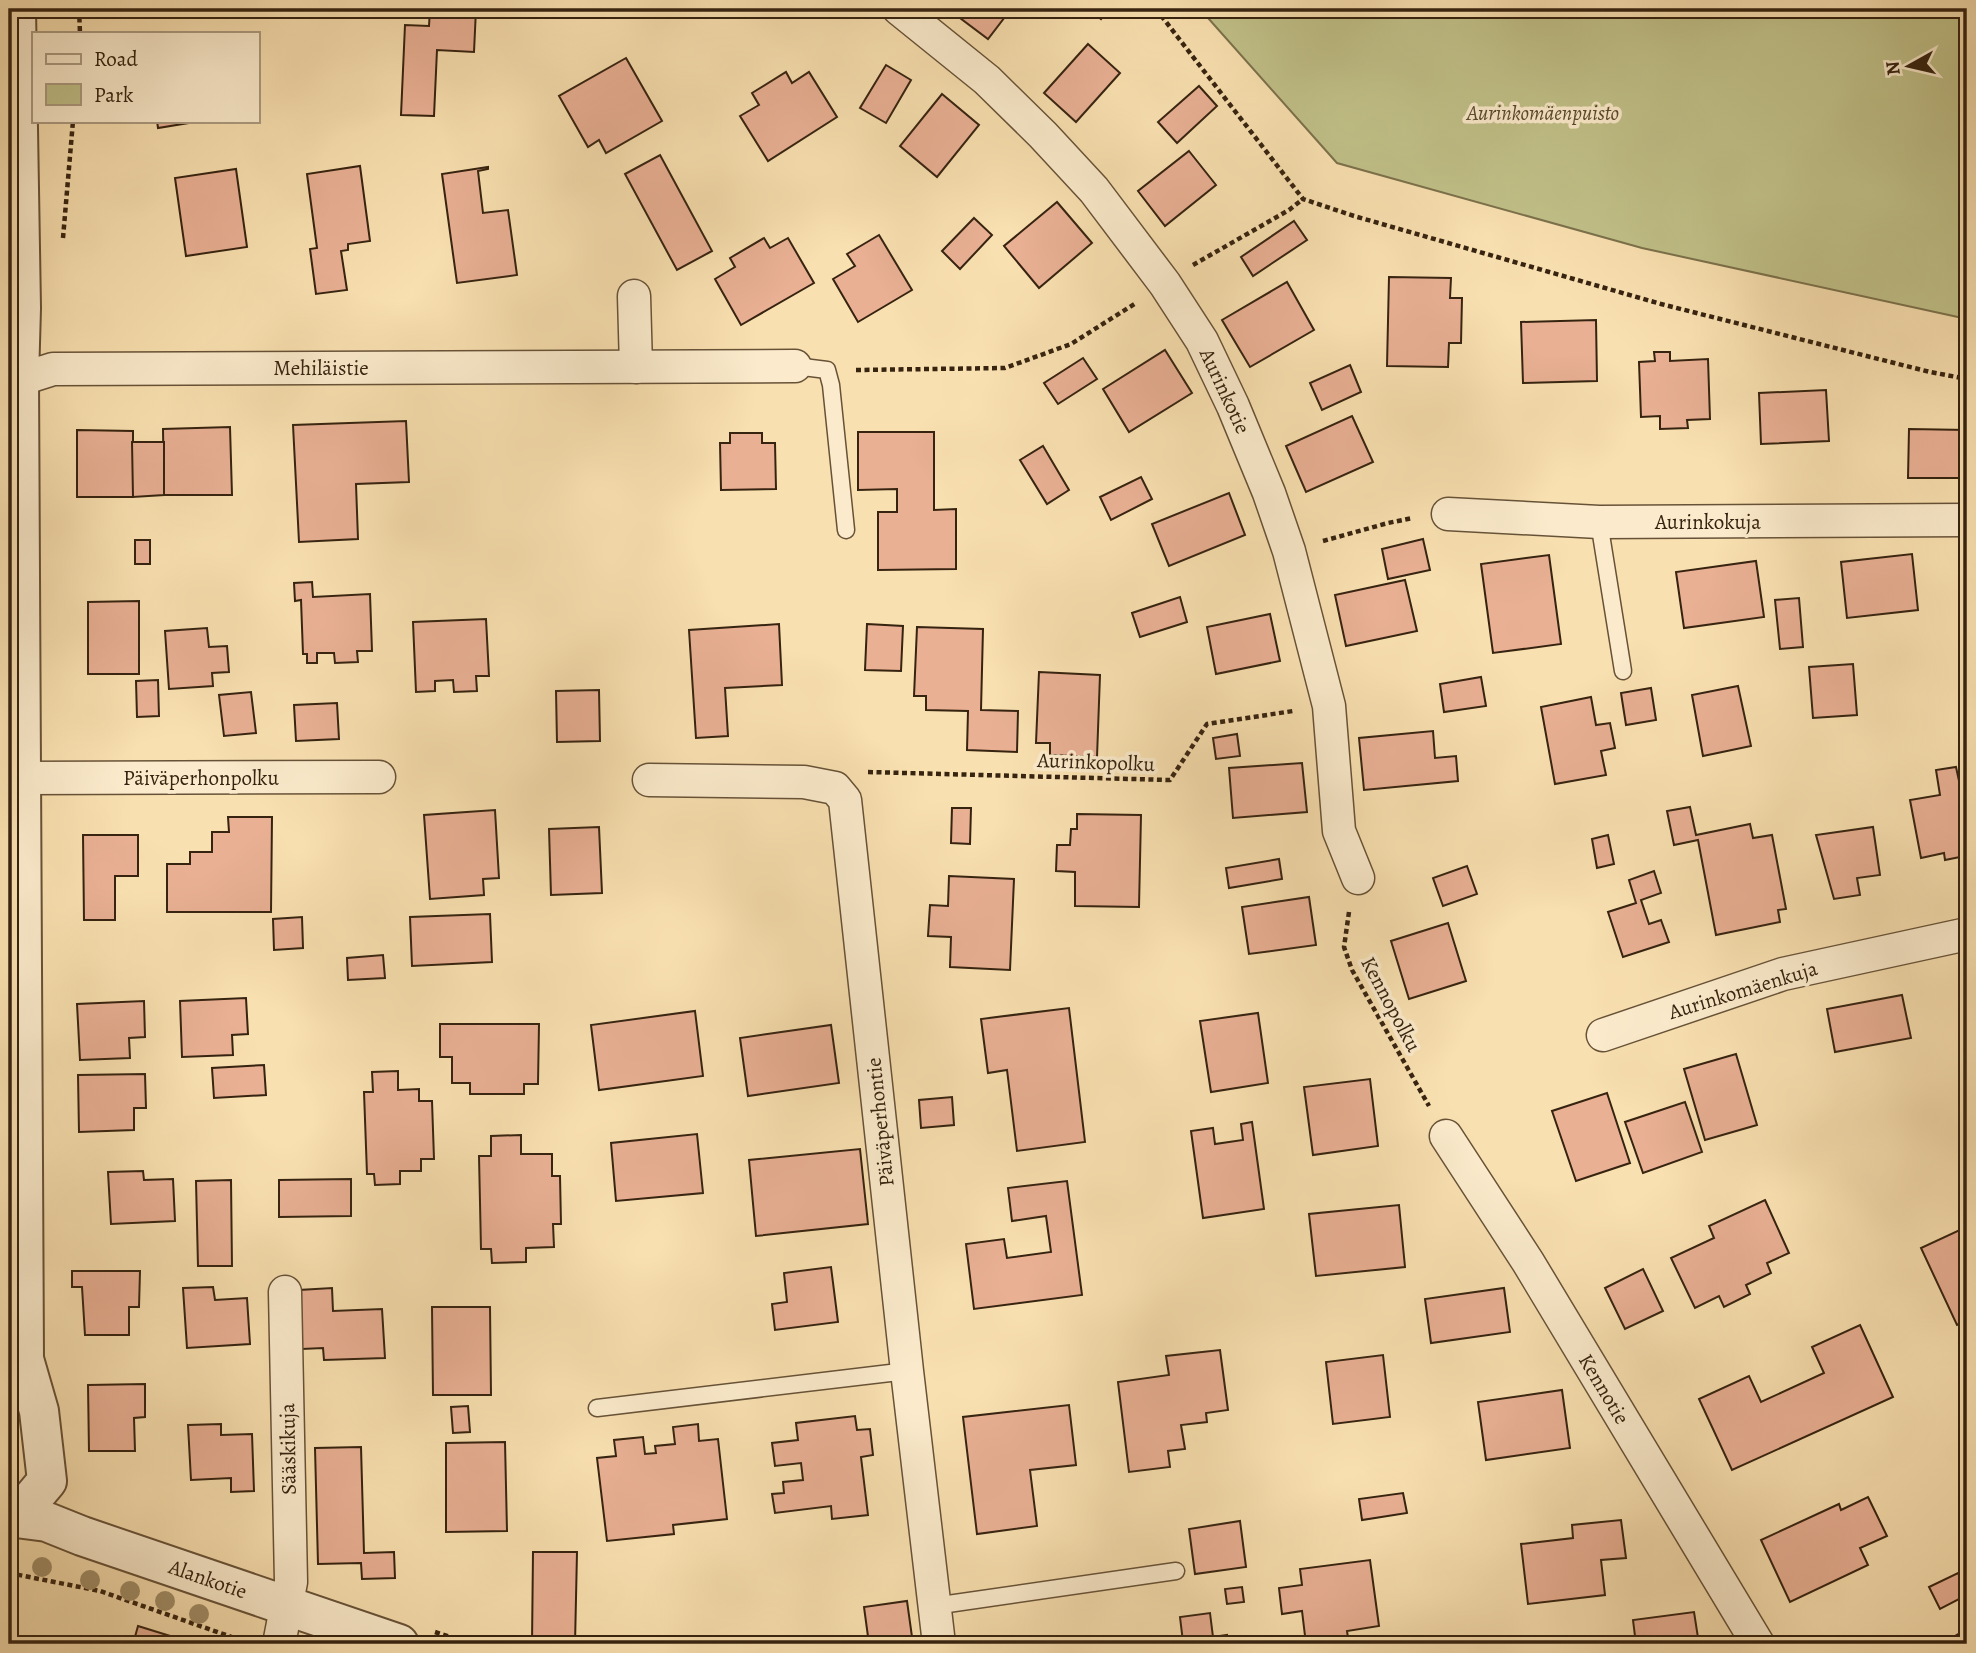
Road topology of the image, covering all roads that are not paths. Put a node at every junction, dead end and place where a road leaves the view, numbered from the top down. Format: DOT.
graph roads {
  1 [pos="16,9"];
  2 [pos="899,9"];
  3 [pos="634,296"];
  4 [pos="795,366"];
  5 [pos="636,367"];
  6 [pos="14,381"];
  7 [pos="1448,514"];
  8 [pos="1967,520"];
  9 [pos="1599,522"];
  10 [pos="846,530"];
  11 [pos="1623,671"];
  12 [pos="379,777"];
  13 [pos="22,778"];
  14 [pos="649,780"];
  15 [pos="1358,878"];
  16 [pos="16,908"];
  17 [pos="1967,934"];
  18 [pos="1603,1035"];
  19 [pos="1446,1136"];
  20 [pos="285,1292"];
  21 [pos="24,1359"];
  22 [pos="907,1371"];
  23 [pos="9,1401"];
  24 [pos="597,1408"];
  25 [pos="11,1514"];
  26 [pos="1176,1571"];
  27 [pos="287,1606"];
  28 [pos="934,1606"];
  29 [pos="416,1638"];
  30 [pos="279,1644"];
  31 [pos="939,1644"];
  32 [pos="1758,1644"];
  1 -- 6 [label="street, Alankotie"];
  2 -- 15 [label="street, Aurinkotie"];
  3 -- 5 [label="street"];
  4 -- 5 [label="street, Mehiläistie"];
  4 -- 10 [label="lane"];
  5 -- 6 [label="street, Mehiläistie"];
  6 -- 13 [label="street, Alankotie"];
  7 -- 9 [label="street, Aurinkokuja"];
  8 -- 9 [label="street, Aurinkokuja"];
  9 -- 11 [label="lane"];
  12 -- 13 [label="street, Päiväperhonpolku"];
  13 -- 16 [label="street, Alankotie"];
  14 -- 22 [label="street, Päiväperhontie"];
  16 -- 21 [label="street, Alankotie"];
  17 -- 18 [label="street, Aurinkomäenkuja"];
  19 -- 32 [label="street, Kennotie"];
  20 -- 27 [label="street, Sääskikuja"];
  21 -- 23 [label="street, Alankotie"];
  21 -- 25 [label="street, Alankotie"];
  22 -- 24 [label="lane"];
  22 -- 28 [label="street, Päiväperhontie"];
  25 -- 27 [label="street, Alankotie"];
  26 -- 28 [label="lane"];
  27 -- 29 [label="street, Alankotie"];
  27 -- 30 [label="street, Sääskikuja"];
  28 -- 31 [label="street, Päiväperhontie"];
}
